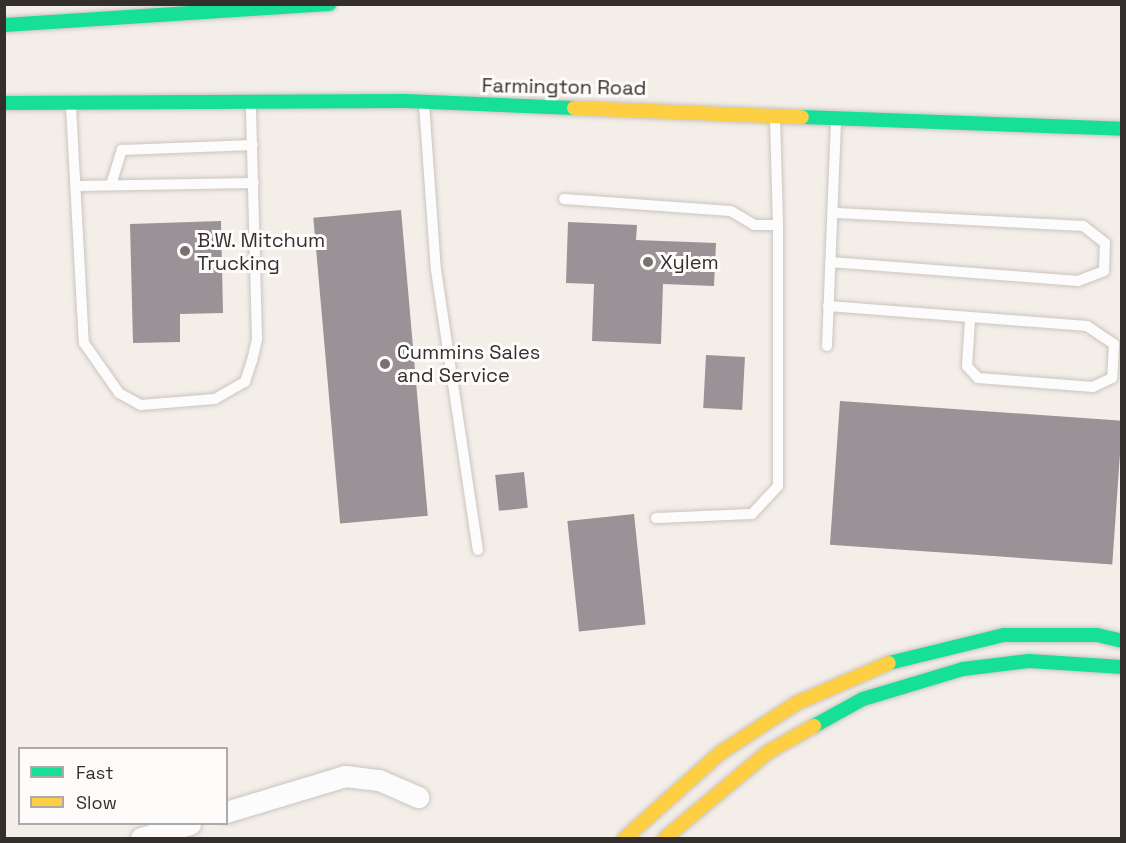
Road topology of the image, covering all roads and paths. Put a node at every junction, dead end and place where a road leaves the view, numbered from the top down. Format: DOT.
graph roads {
  1 [pos="329,4"];
  2 [pos="4,25"];
  3 [pos="251,102"];
  4 [pos="4,103"];
  5 [pos="71,103"];
  6 [pos="424,103"];
  7 [pos="774,112"];
  8 [pos="836,117"];
  9 [pos="1122,129"];
  10 [pos="253,145"];
  11 [pos="254,183"];
  12 [pos="111,184"];
  13 [pos="76,186"];
  14 [pos="564,199"];
  15 [pos="832,213"];
  16 [pos="778,225"];
  17 [pos="830,262"];
  18 [pos="828,306"];
  19 [pos="970,319"];
  20 [pos="827,346"];
  21 [pos="656,518"];
  22 [pos="478,549"];
  23 [pos="1122,641"];
  24 [pos="1122,667"];
  25 [pos="418,797"];
  26 [pos="228,811"];
  27 [pos="186,825"];
  28 [pos="141,838"];
  29 [pos="625,838"];
  30 [pos="665,838"];
  1 -- 2 [label="main road"];
  3 -- 5 [label="main road, Farmington Road"];
  3 -- 6 [label="main road, Farmington Road"];
  3 -- 10 [label="lane"];
  4 -- 5 [label="main road, Farmington Road"];
  5 -- 13 [label="lane"];
  6 -- 7 [label="main road, Farmington Road"];
  6 -- 22 [label="lane"];
  7 -- 8 [label="main road, Farmington Road"];
  7 -- 16 [label="lane"];
  8 -- 9 [label="main road, Farmington Road"];
  8 -- 15 [label="lane"];
  10 -- 11 [label="lane"];
  10 -- 12 [label="lane"];
  11 -- 12 [label="lane"];
  11 -- 13 [label="lane"];
  12 -- 13 [label="lane"];
  14 -- 16 [label="lane"];
  15 -- 17 [label="lane"];
  15 -- 17 [label="lane"];
  16 -- 21 [label="lane"];
  17 -- 18 [label="lane"];
  18 -- 19 [label="lane"];
  18 -- 20 [label="lane"];
  19 -- 19 [label="lane"];
  23 -- 29 [label="main road"];
  24 -- 30 [label="main road"];
  25 -- 26 [label="street"];
  27 -- 28 [label="street"];
}
